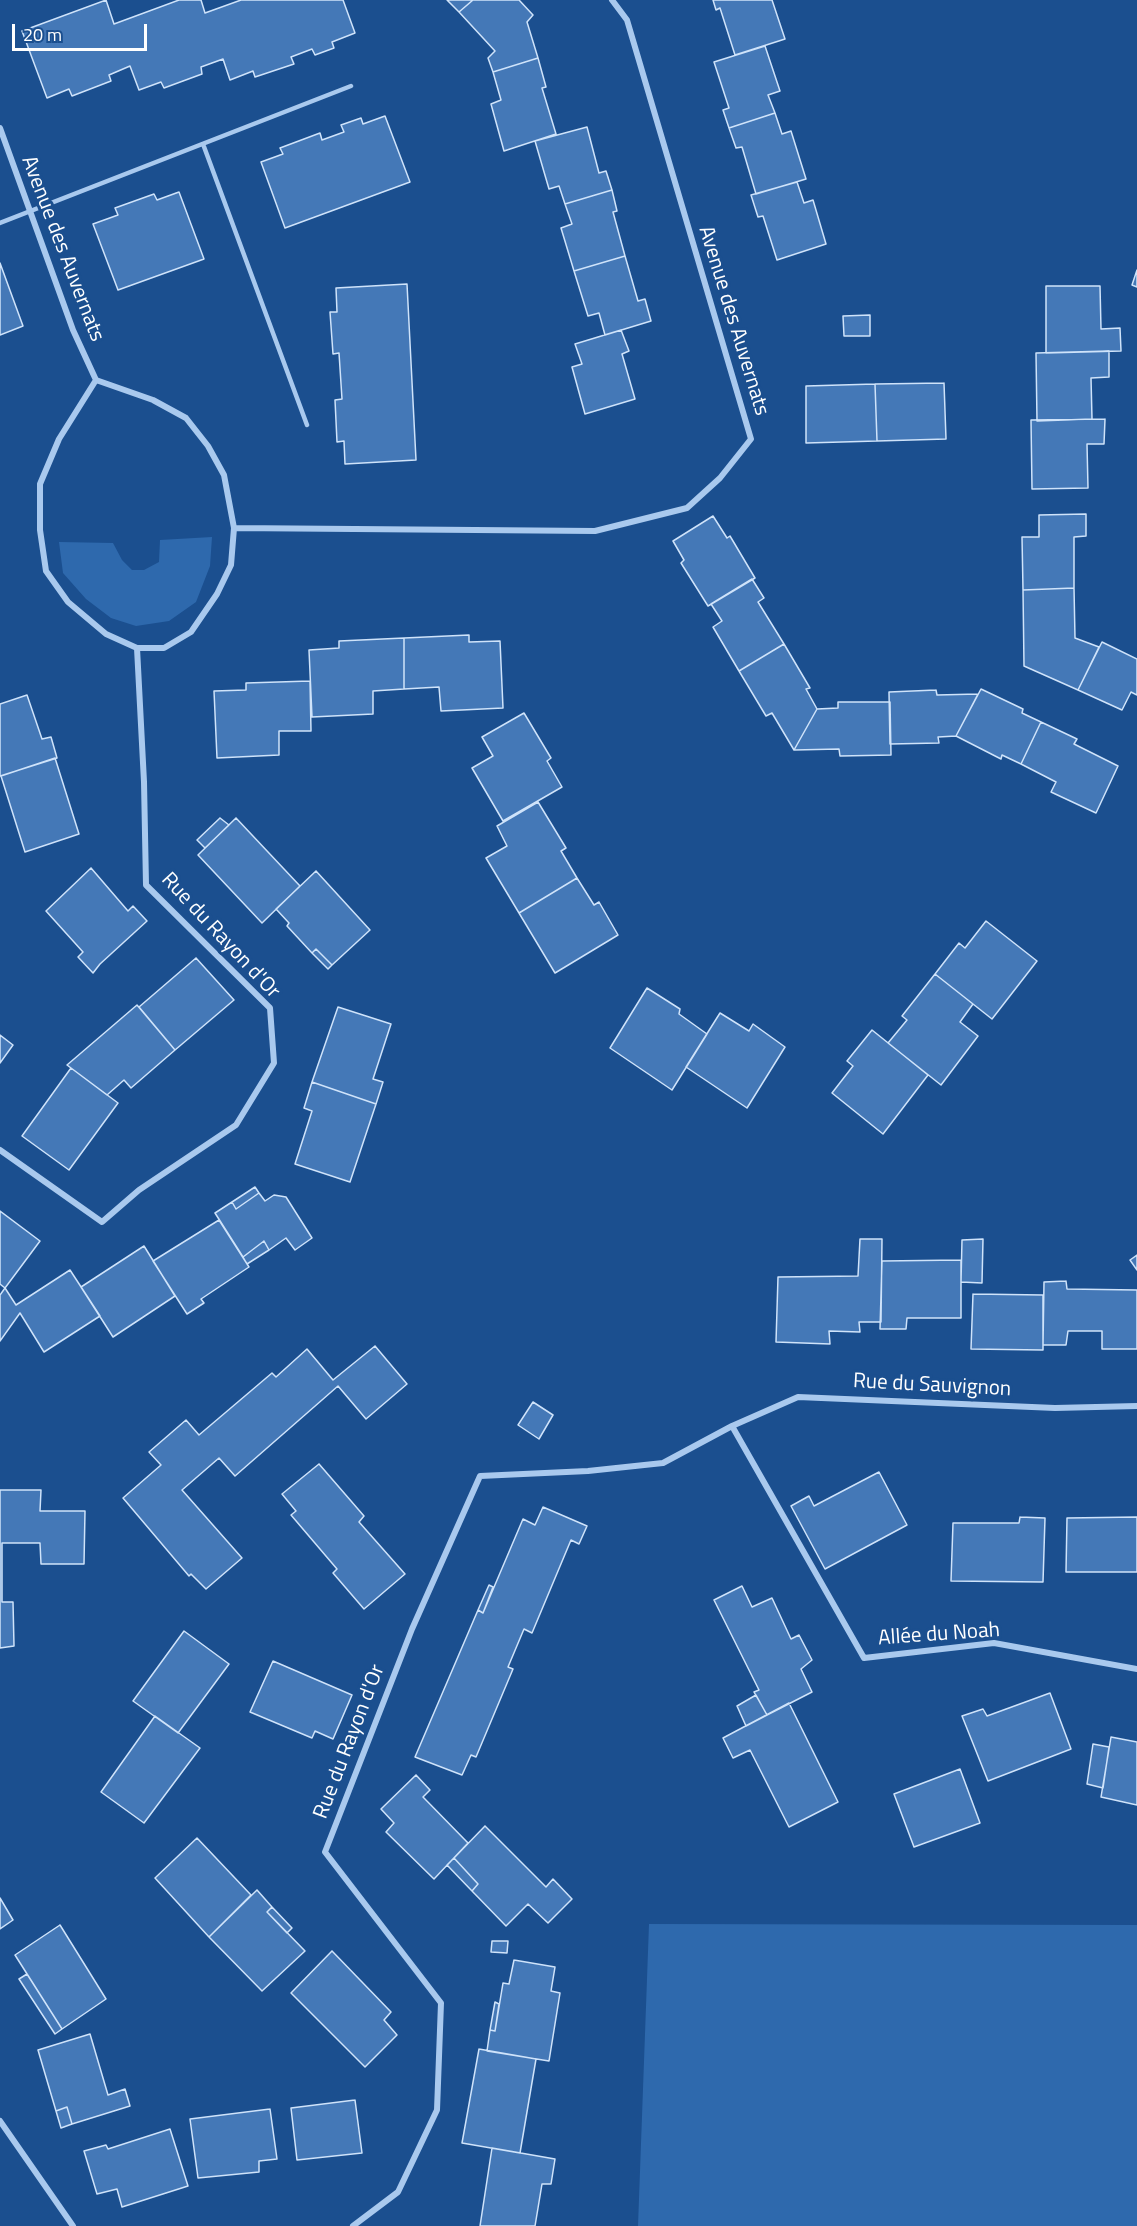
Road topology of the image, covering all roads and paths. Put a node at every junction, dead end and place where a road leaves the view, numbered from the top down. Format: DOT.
graph roads {
  1 [pos="612,0"];
  2 [pos="351,86"];
  3 [pos="0,128"];
  4 [pos="203,144"];
  5 [pos="29,212"];
  6 [pos="0,223"];
  7 [pos="96,380"];
  8 [pos="307,425"];
  9 [pos="234,528"];
  10 [pos="137,648"];
  11 [pos="0,1150"];
  12 [pos="1137,1406"];
  13 [pos="732,1426"];
  14 [pos="1137,1669"];
  15 [pos="0,2121"];
  16 [pos="73,2226"];
  17 [pos="352,2226"];
  1 -- 9 [label="street, Avenue des Auvernats"];
  2 -- 4 [label="lane"];
  3 -- 5 [label="street, Avenue des Auvernats"];
  4 -- 5 [label="lane"];
  4 -- 8 [label="lane"];
  5 -- 6 [label="lane"];
  5 -- 7 [label="street, Avenue des Auvernats"];
  7 -- 9 [label="street"];
  7 -- 10 [label="street"];
  9 -- 10 [label="street"];
  10 -- 11 [label="street, Rue du Rayon d'Or"];
  12 -- 13 [label="street, Rue du Sauvignon"];
  13 -- 14 [label="street, Allée du Noah"];
  13 -- 17 [label="street, Rue du Rayon d'Or"];
  15 -- 16 [label="street"];
}
